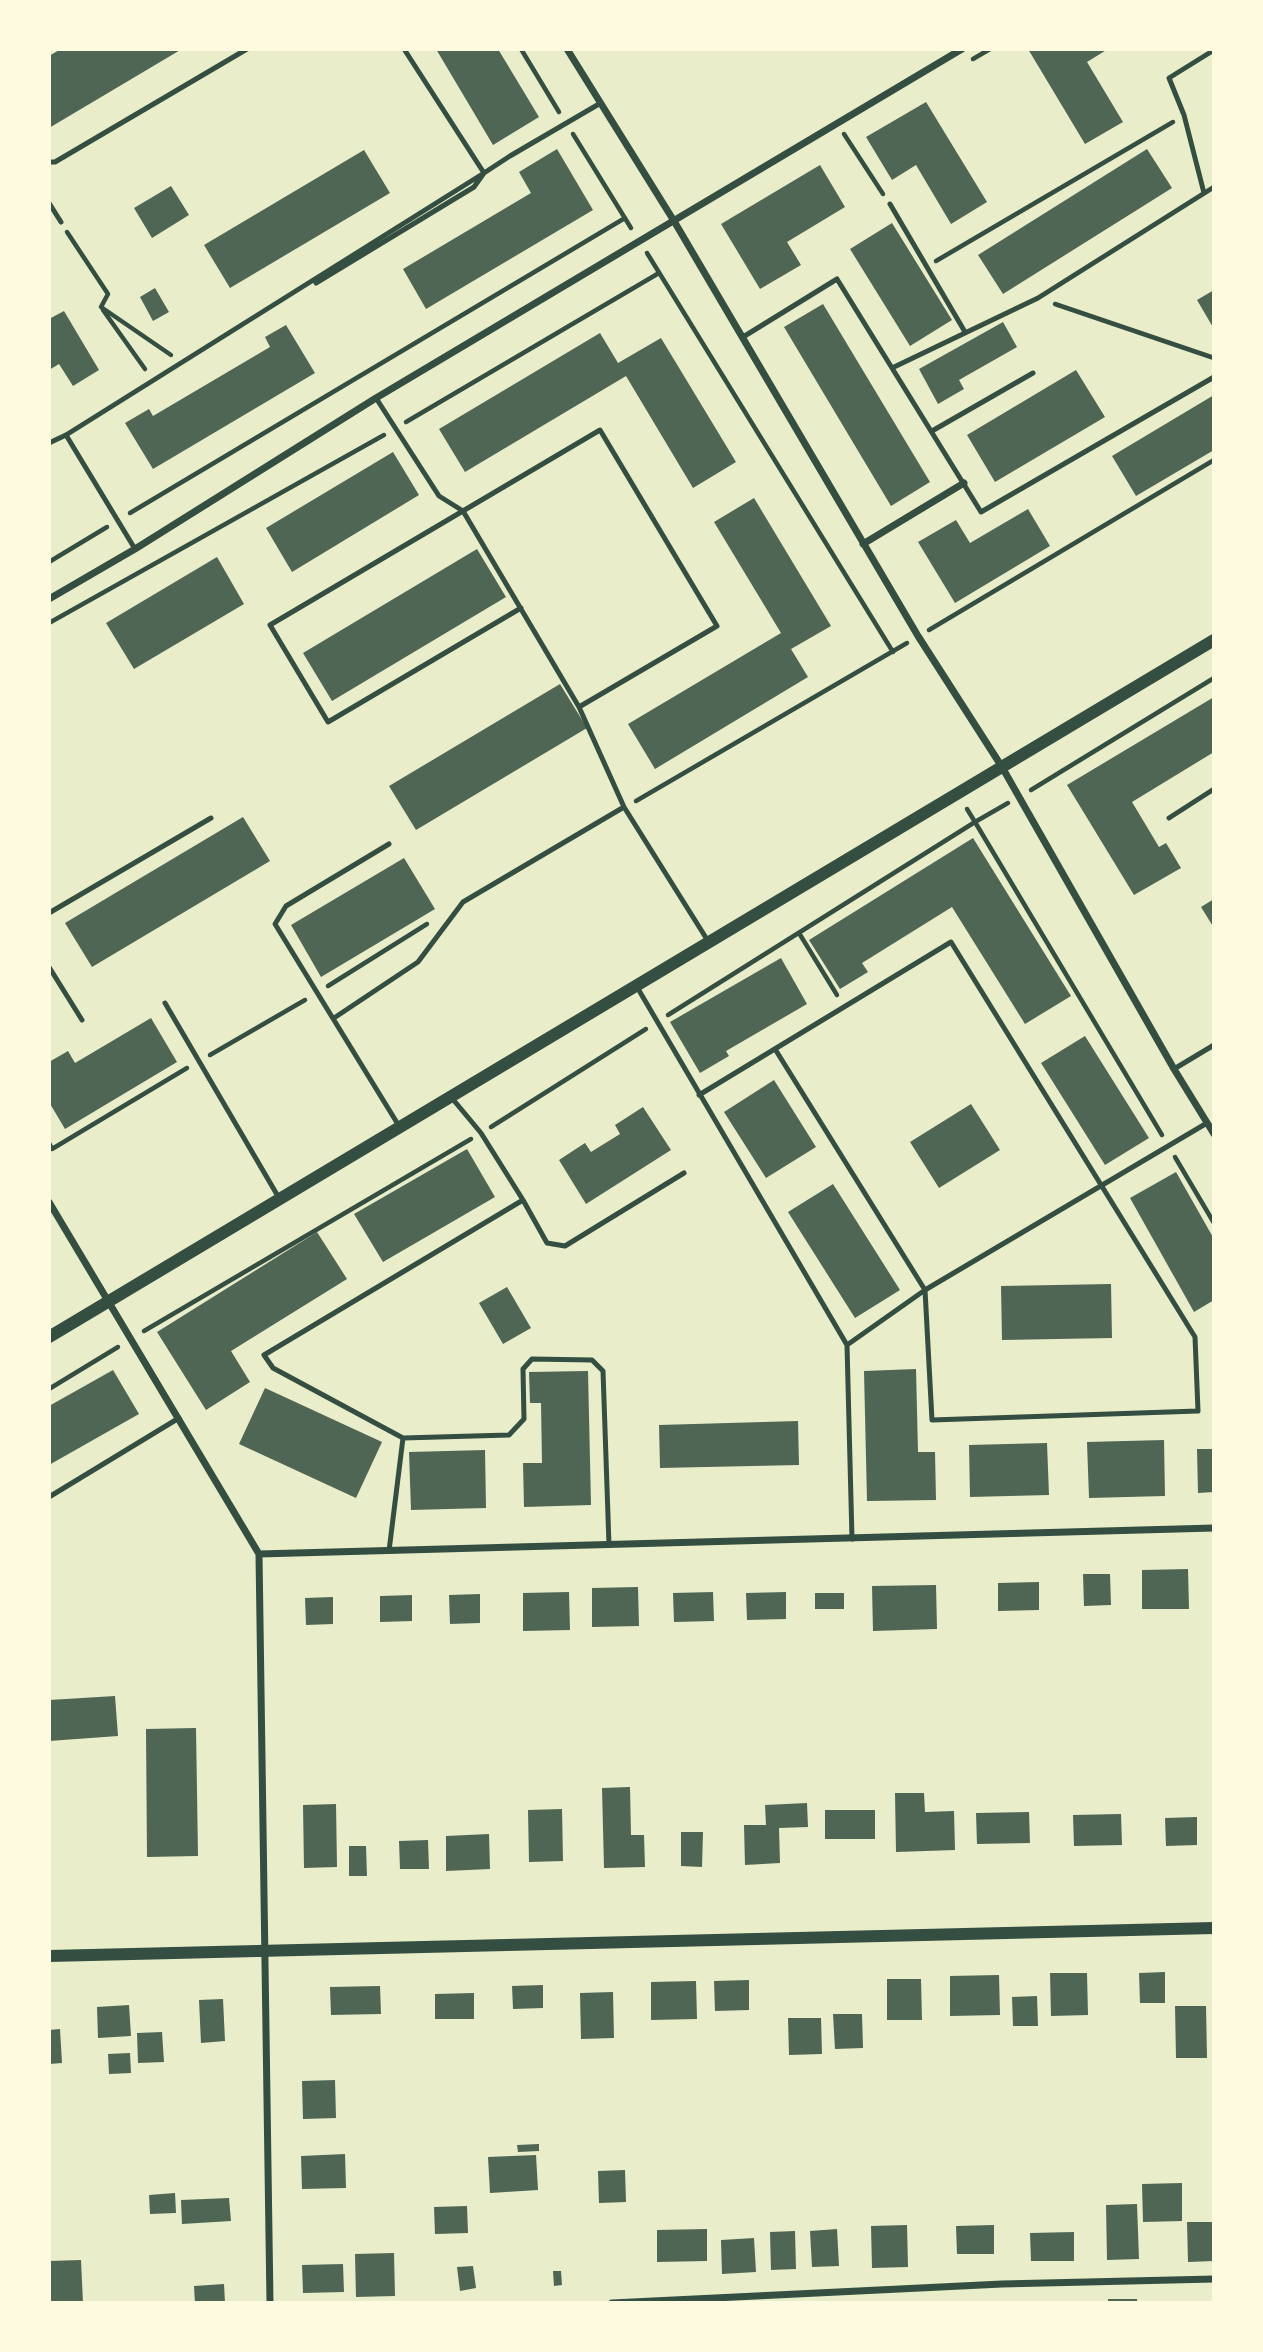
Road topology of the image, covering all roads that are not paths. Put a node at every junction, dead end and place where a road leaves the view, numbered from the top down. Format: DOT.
graph roads {
  1 [pos="247,49"];
  2 [pos="404,49"];
  3 [pos="567,49"];
  4 [pos="962,49"];
  5 [pos="1214,50"];
  6 [pos="599,104"];
  7 [pos="49,162"];
  8 [pos="484,173"];
  9 [pos="1214,187"];
  10 [pos="1205,192"];
  11 [pos="49,203"];
  12 [pos="890,204"];
  13 [pos="674,221"];
  14 [pos="61,222"];
  15 [pos="965,332"];
  16 [pos="743,337"];
  17 [pos="892,368"];
  18 [pos="1033,373"];
  19 [pos="1214,377"];
  20 [pos="376,398"];
  21 [pos="932,431"];
  22 [pos="66,435"];
  23 [pos="49,444"];
  24 [pos="964,483"];
  25 [pos="463,511"];
  26 [pos="863,544"];
  27 [pos="135,549"];
  28 [pos="49,599"];
  29 [pos="521,608"];
  30 [pos="1214,640"];
  31 [pos="579,707"];
  32 [pos="1002,767"];
  33 [pos="1214,789"];
  34 [pos="624,807"];
  35 [pos="211,818"];
  36 [pos="1169,818"];
  37 [pos="389,844"];
  38 [pos="49,913"];
  39 [pos="708,942"];
  40 [pos="49,967"];
  41 [pos="636,985"];
  42 [pos="165,1003"];
  43 [pos="334,1018"];
  44 [pos="82,1020"];
  45 [pos="1214,1045"];
  46 [pos="775,1049"];
  47 [pos="1174,1069"];
  48 [pos="699,1095"];
  49 [pos="451,1096"];
  50 [pos="1207,1123"];
  51 [pos="399,1126"];
  52 [pos="1214,1134"];
  53 [pos="684,1173"];
  54 [pos="1102,1186"];
  55 [pos="279,1198"];
  56 [pos="523,1200"];
  57 [pos="49,1202"];
  58 [pos="925,1290"];
  59 [pos="109,1300"];
  60 [pos="49,1337"];
  61 [pos="847,1345"];
  62 [pos="178,1418"];
  63 [pos="403,1438"];
  64 [pos="49,1497"];
  65 [pos="1214,1528"];
  66 [pos="852,1539"];
  67 [pos="609,1545"];
  68 [pos="389,1551"];
  69 [pos="259,1554"];
  70 [pos="1214,1928"];
  71 [pos="264,1951"];
  72 [pos="49,1956"];
  73 [pos="1214,2279"];
  74 [pos="270,2303"];
  75 [pos="612,2303"];
  1 -- 7 [label="lane"];
  2 -- 8 [label="lane"];
  3 -- 6 [label="street"];
  4 -- 13 [label="street"];
  5 -- 10 [label="lane"];
  6 -- 8 [label="lane"];
  6 -- 13 [label="street"];
  8 -- 22 [label="lane"];
  8 -- 22 [label="lane"];
  9 -- 10 [label="lane"];
  10 -- 15 [label="lane"];
  11 -- 14 [label="lane"];
  12 -- 15 [label="lane"];
  13 -- 16 [label="street"];
  13 -- 20 [label="street"];
  15 -- 17 [label="lane"];
  16 -- 17 [label="lane"];
  16 -- 26 [label="street"];
  17 -- 21 [label="lane"];
  18 -- 21 [label="lane"];
  19 -- 24 [label="lane"];
  20 -- 25 [label="lane"];
  20 -- 27 [label="street"];
  21 -- 24 [label="lane"];
  22 -- 23 [label="lane"];
  22 -- 27 [label="lane"];
  24 -- 26 [label="street"];
  25 -- 29 [label="lane"];
  25 -- 29 [label="lane"];
  25 -- 31 [label="lane"];
  26 -- 32 [label="street"];
  27 -- 28 [label="street"];
  29 -- 31 [label="lane"];
  30 -- 32 [label="street"];
  31 -- 34 [label="lane"];
  32 -- 39 [label="street"];
  32 -- 47 [label="street"];
  33 -- 36 [label="lane"];
  34 -- 39 [label="lane"];
  34 -- 43 [label="lane"];
  35 -- 38 [label="lane"];
  37 -- 43 [label="lane"];
  39 -- 41 [label="street"];
  40 -- 44 [label="lane"];
  41 -- 48 [label="lane"];
  41 -- 49 [label="street"];
  42 -- 55 [label="lane"];
  43 -- 51 [label="lane"];
  45 -- 47 [label="lane"];
  46 -- 48 [label="lane"];
  46 -- 54 [label="lane"];
  46 -- 58 [label="lane"];
  47 -- 50 [label="street"];
  48 -- 61 [label="lane"];
  49 -- 51 [label="street"];
  49 -- 56 [label="lane"];
  50 -- 52 [label="street"];
  50 -- 54 [label="lane"];
  51 -- 55 [label="street"];
  53 -- 56 [label="lane"];
  54 -- 58 [label="lane"];
  54 -- 58 [label="lane"];
  55 -- 59 [label="street"];
  56 -- 63 [label="lane"];
  57 -- 59 [label="street"];
  58 -- 61 [label="lane"];
  59 -- 60 [label="street"];
  59 -- 62 [label="street"];
  61 -- 66 [label="lane"];
  62 -- 64 [label="lane"];
  62 -- 69 [label="street"];
  63 -- 67 [label="lane"];
  63 -- 68 [label="lane"];
  65 -- 66 [label="street"];
  66 -- 67 [label="street"];
  67 -- 68 [label="street"];
  68 -- 69 [label="street"];
  69 -- 71 [label="street"];
  70 -- 71 [label="street"];
  71 -- 72 [label="street"];
  71 -- 74 [label="street"];
  73 -- 75 [label="street"];
}
